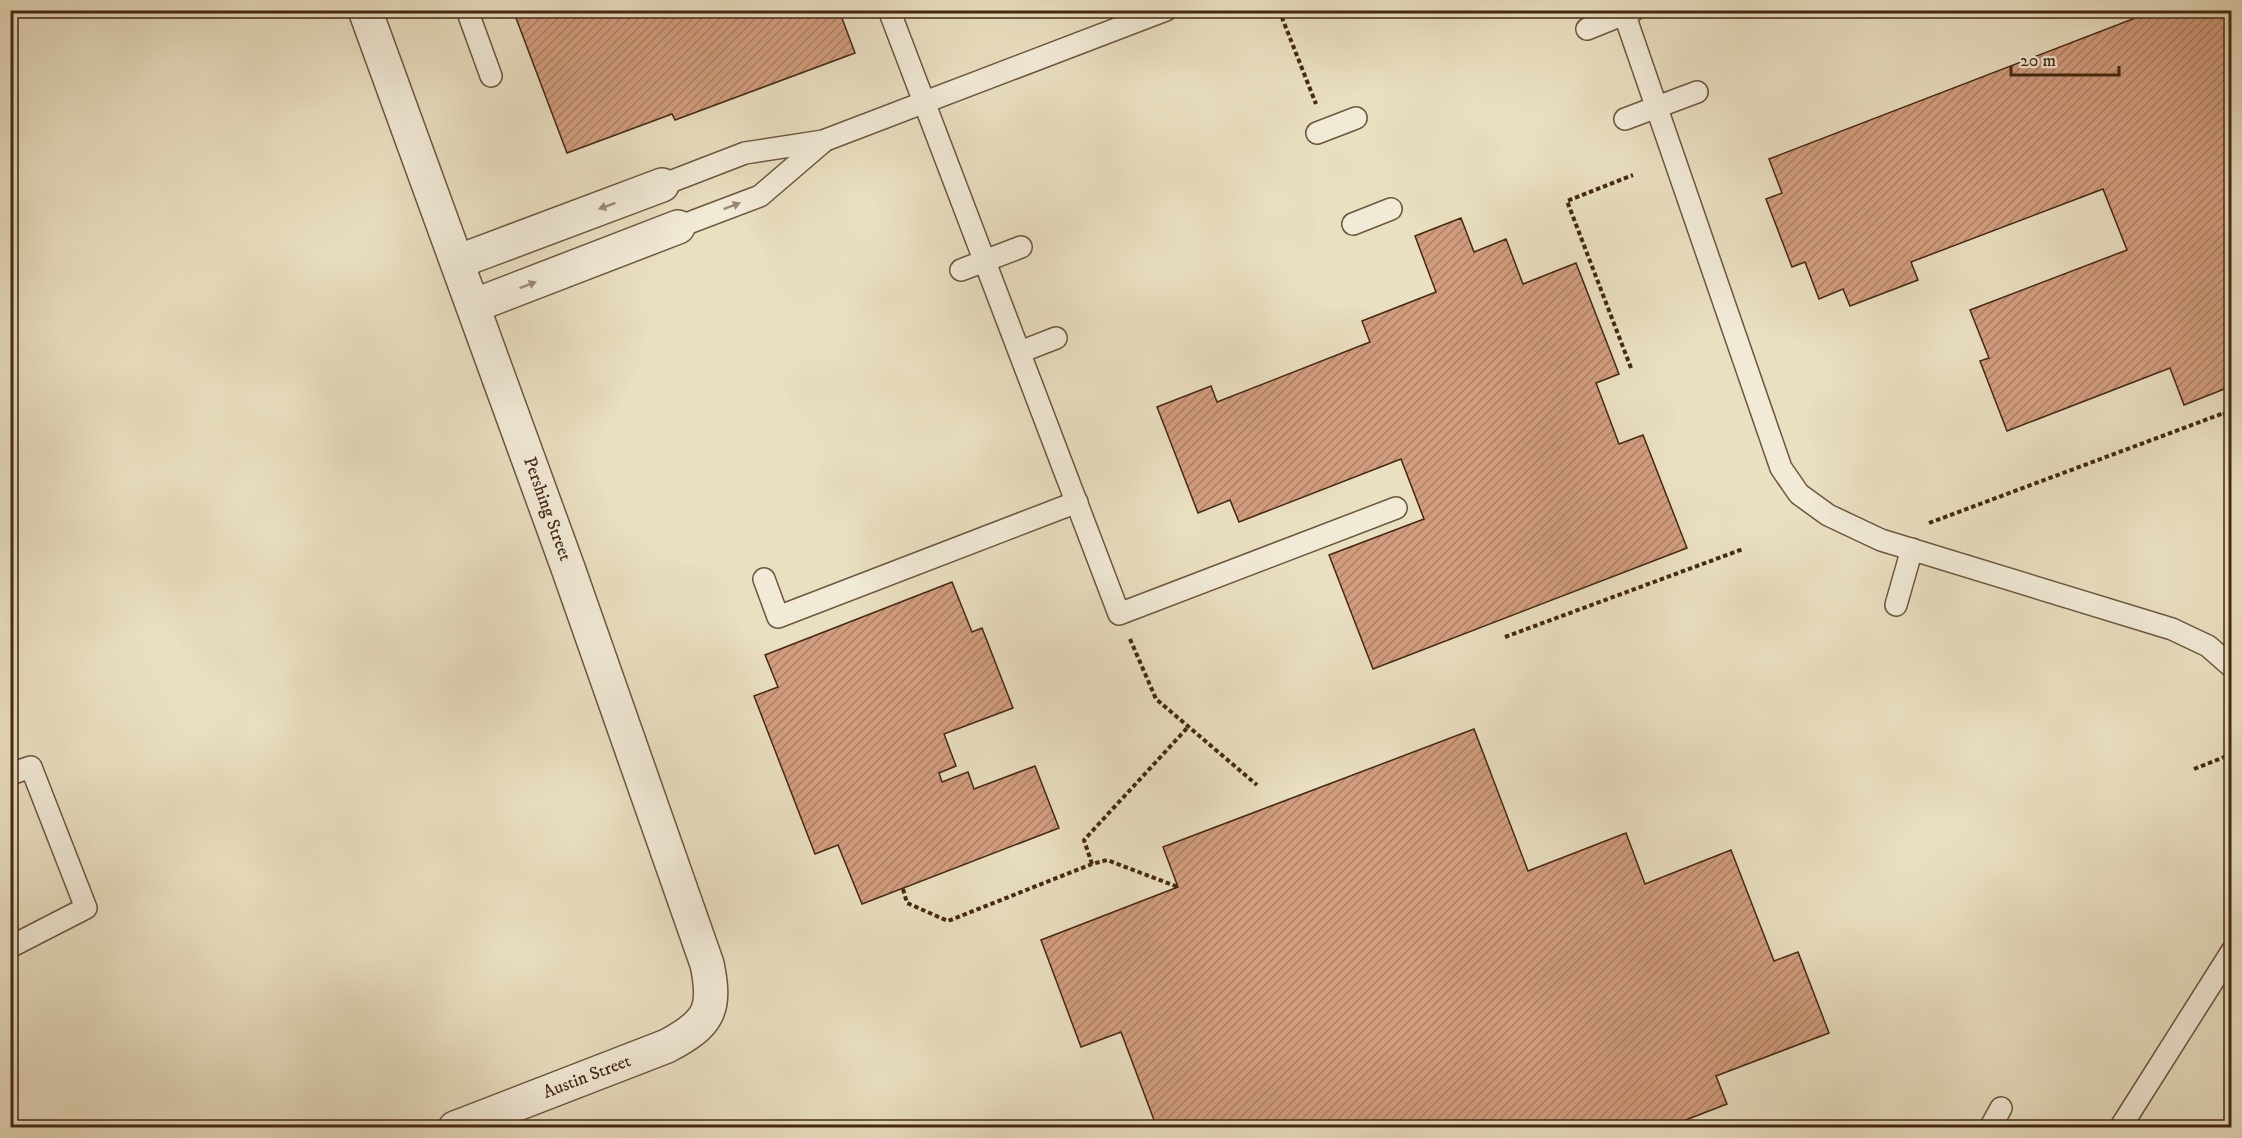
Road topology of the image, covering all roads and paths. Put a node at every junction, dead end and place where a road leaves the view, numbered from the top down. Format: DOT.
graph roads {
  1 [pos="365,10"];
  2 [pos="467,10"];
  3 [pos="889,10"];
  4 [pos="1166,10"];
  5 [pos="1279,10"];
  6 [pos="1627,12"];
  7 [pos="1587,29"];
  8 [pos="492,76"];
  9 [pos="1697,92"];
  10 [pos="925,102"];
  11 [pos="1318,107"];
  12 [pos="1656,108"];
  13 [pos="1356,118"];
  14 [pos="1625,119"];
  15 [pos="1317,133"];
  16 [pos="823,141"];
  17 [pos="1633,175"];
  18 [pos="662,185"];
  19 [pos="1391,209"];
  20 [pos="1353,224"];
  21 [pos="678,227"];
  22 [pos="1021,247"];
  23 [pos="985,261"];
  24 [pos="457,262"];
  25 [pos="962,270"];
  26 [pos="473,306"];
  27 [pos="1056,338"];
  28 [pos="1020,352"];
  29 [pos="1631,368"];
  30 [pos="2232,410"];
  31 [pos="2224,412"];
  32 [pos="2232,431"];
  33 [pos="1077,502"];
  34 [pos="1396,508"];
  35 [pos="1881,540"];
  36 [pos="1743,549"];
  37 [pos="1912,549"];
  38 [pos="764,579"];
  39 [pos="1896,605"];
  40 [pos="1119,614"];
  41 [pos="1505,637"];
  42 [pos="2232,667"];
  43 [pos="1189,726"];
  44 [pos="2232,754"];
  45 [pos="2194,769"];
  46 [pos="10,774"];
  47 [pos="1257,785"];
  48 [pos="1092,864"];
  49 [pos="1178,887"];
  50 [pos="903,889"];
  51 [pos="10,947"];
  52 [pos="2232,951"];
  53 [pos="708,1011"];
  54 [pos="2001,1108"];
  55 [pos="455,1128"];
  56 [pos="1990,1128"];
  57 [pos="2120,1128"];
  1 -- 24 [label="street, Pershing Street"];
  2 -- 8 [label="lane"];
  3 -- 10 [label="lane"];
  4 -- 10 [label="lane"];
  5 -- 11 [label="path"];
  6 -- 7 [label="lane"];
  6 -- 12 [label="lane"];
  9 -- 12 [label="lane"];
  10 -- 16 [label="lane"];
  10 -- 23 [label="lane"];
  12 -- 14 [label="lane"];
  12 -- 35 [label="lane"];
  13 -- 15 [label="lane"];
  16 -- 18 [label="lane"];
  21 -- 16 [label="lane, one-way"];
  17 -- 29 [label="path"];
  18 -- 24 [label="street, one-way"];
  19 -- 20 [label="lane"];
  26 -- 21 [label="street, one-way"];
  22 -- 23 [label="lane"];
  23 -- 25 [label="lane"];
  23 -- 28 [label="lane"];
  24 -- 26 [label="street, Pershing Street"];
  26 -- 53 [label="street, Pershing Street"];
  27 -- 28 [label="lane"];
  28 -- 33 [label="lane"];
  30 -- 31 [label="path"];
  31 -- 32 [label="path"];
  31 -- 35 [label="path"];
  33 -- 38 [label="lane"];
  33 -- 40 [label="lane"];
  34 -- 40 [label="lane"];
  35 -- 37 [label="lane"];
  36 -- 41 [label="path"];
  37 -- 39 [label="lane"];
  37 -- 42 [label="lane"];
  40 -- 43 [label="path"];
  43 -- 47 [label="path"];
  43 -- 48 [label="path"];
  44 -- 45 [label="path"];
  46 -- 51 [label="lane"];
  48 -- 49 [label="path"];
  48 -- 50 [label="path"];
  52 -- 57 [label="lane"];
  53 -- 55 [label="street, Austin Street"];
  54 -- 56 [label="lane"];
}
